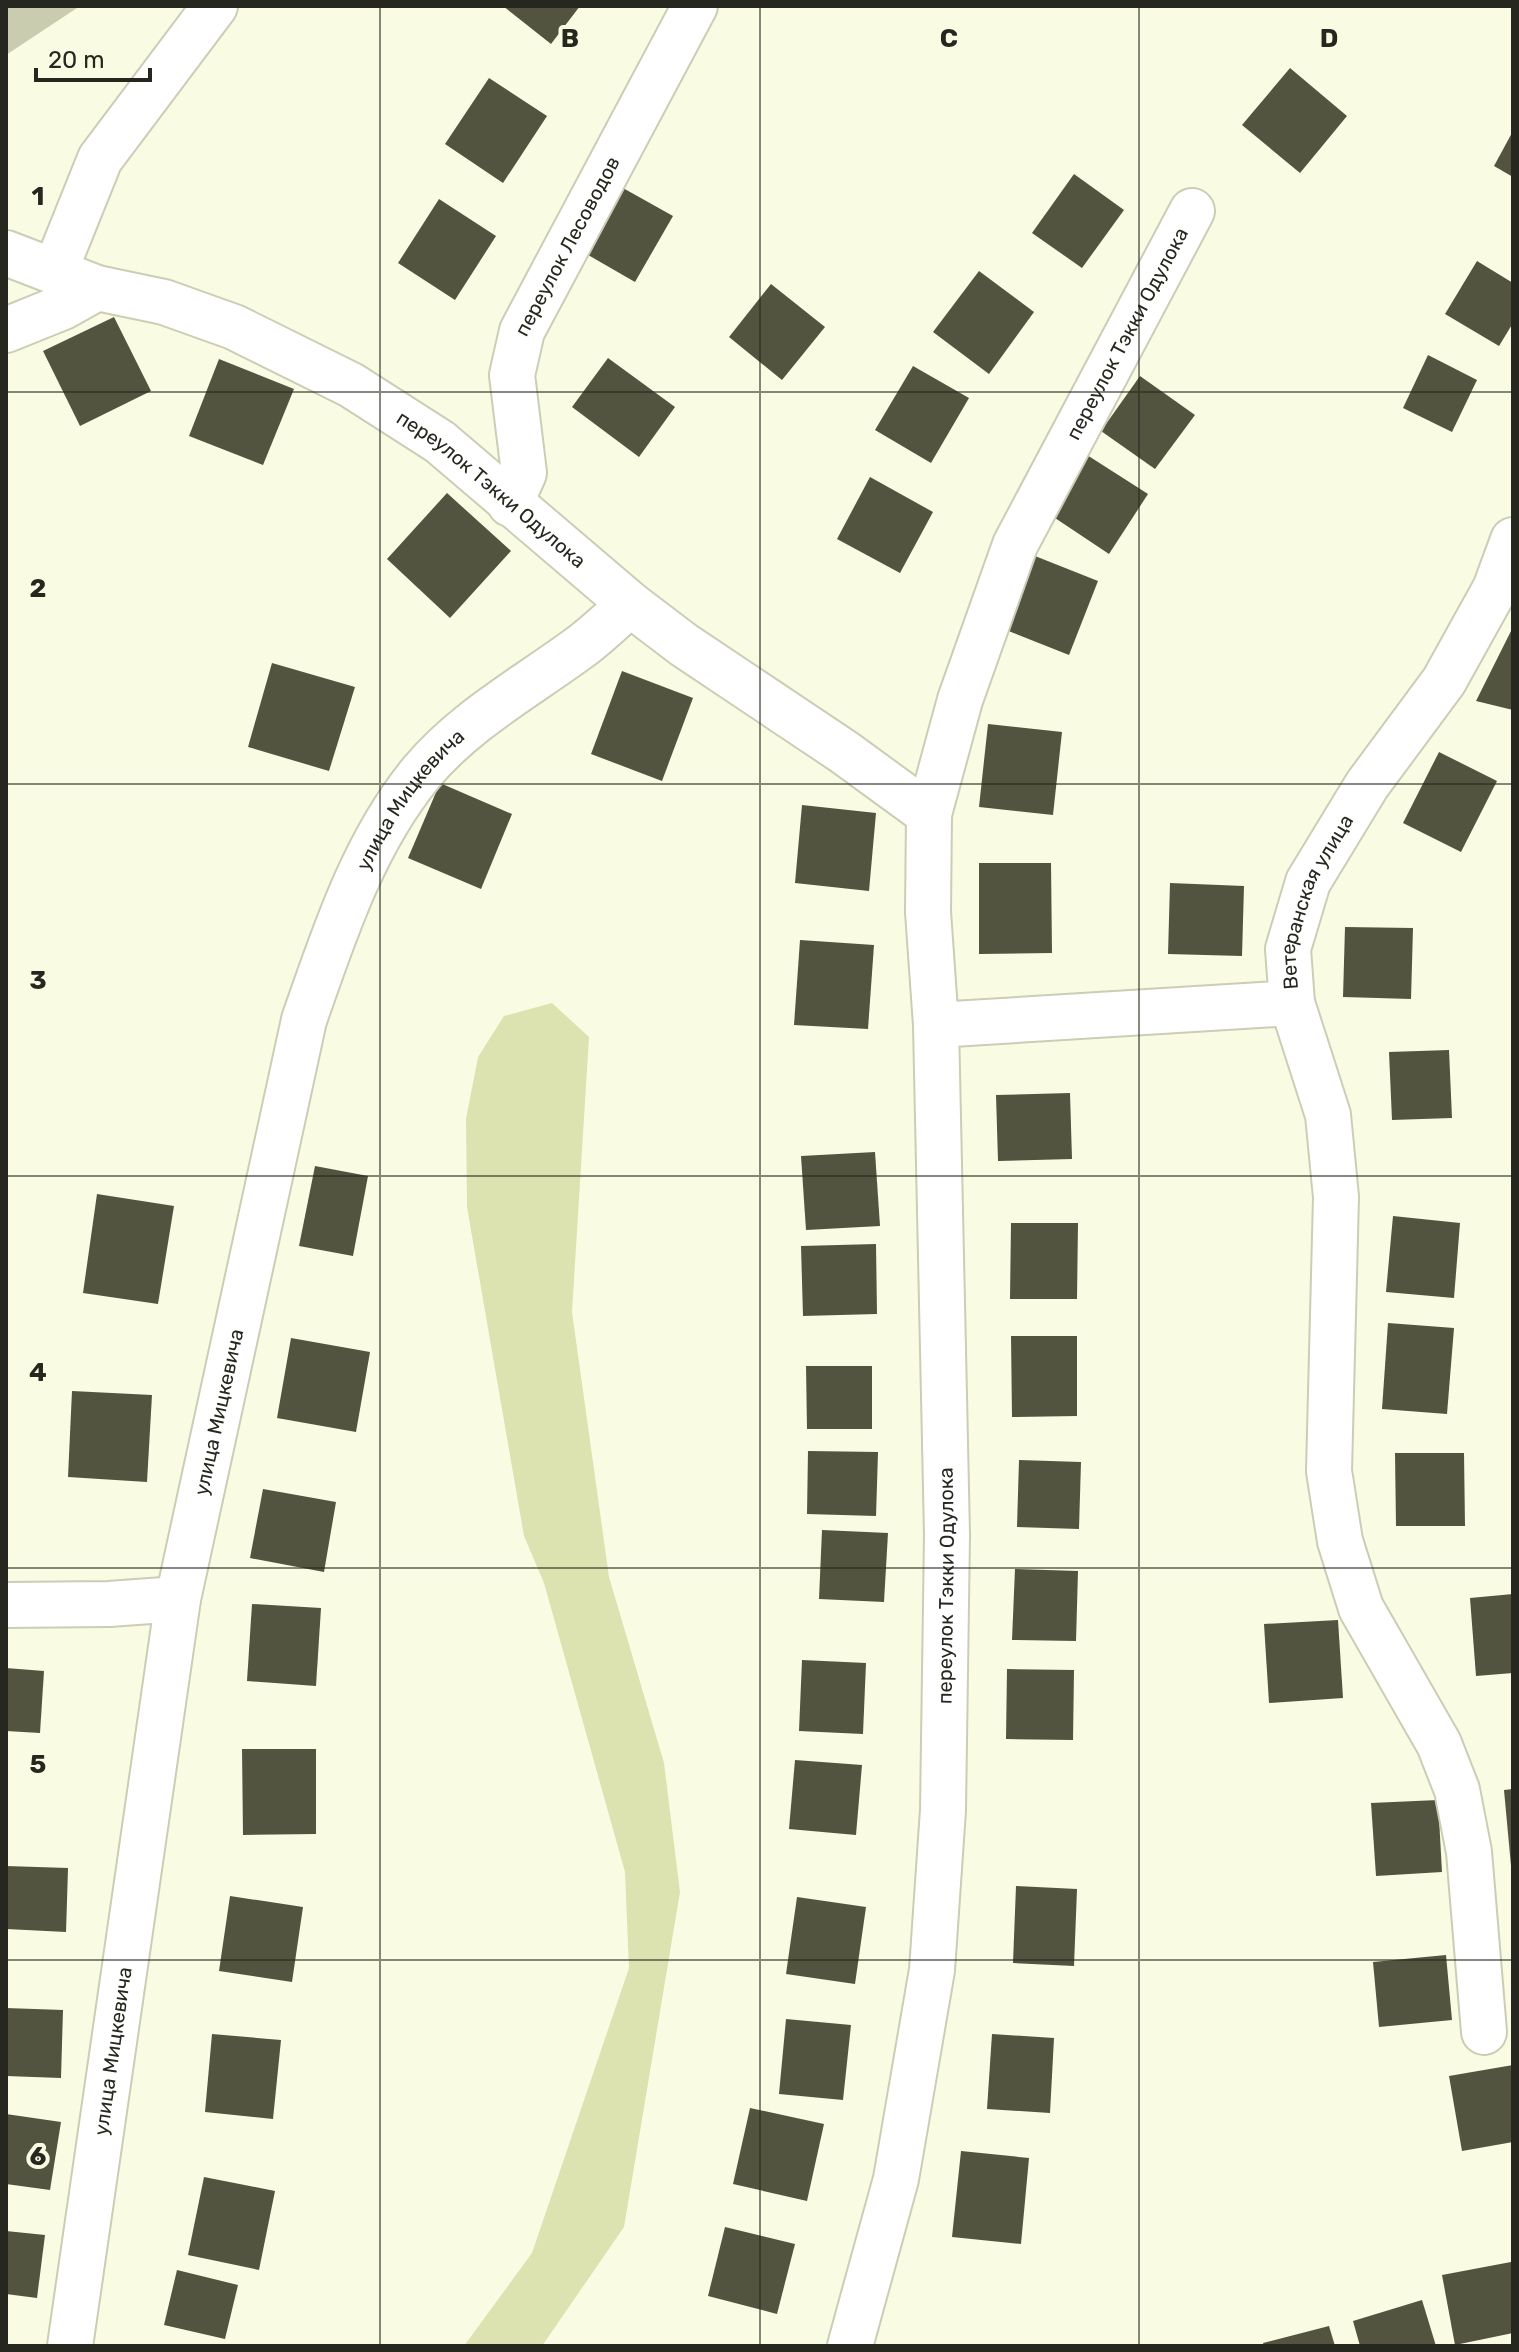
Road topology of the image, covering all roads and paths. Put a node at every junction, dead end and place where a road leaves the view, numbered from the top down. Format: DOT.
graph roads {
  1 [pos="215,6"];
  2 [pos="695,6"];
  3 [pos="1192,211"];
  4 [pos="6,253"];
  5 [pos="55,271"];
  6 [pos="97,288"];
  7 [pos="6,330"];
  8 [pos="510,504"];
  9 [pos="1513,540"];
  10 [pos="630,604"];
  11 [pos="929,814"];
  12 [pos="1292,1003"];
  13 [pos="936,1025"];
  14 [pos="178,1599"];
  15 [pos="6,1605"];
  16 [pos="1484,2032"];
  17 [pos="70,2346"];
  18 [pos="850,2346"];
  1 -- 5 [label="street"];
  2 -- 8 [label="street, переулок Лесоводов"];
  3 -- 11 [label="street, переулок Тэкки Одулока"];
  4 -- 5 [label="street, переулок Тэкки Одулока"];
  5 -- 6 [label="street, переулок Тэкки Одулока"];
  6 -- 7 [label="street"];
  6 -- 8 [label="street, переулок Тэкки Одулока"];
  8 -- 10 [label="street, переулок Тэкки Одулока"];
  9 -- 12 [label="street, Ветеранская улица"];
  10 -- 11 [label="street, переулок Тэкки Одулока"];
  10 -- 14 [label="street, улица Мицкевича"];
  11 -- 13 [label="street, переулок Тэкки Одулока"];
  12 -- 13 [label="street, Ветеранская улица"];
  12 -- 16 [label="street"];
  13 -- 18 [label="street, переулок Тэкки Одулока"];
  14 -- 15 [label="street"];
  14 -- 17 [label="street, улица Мицкевича"];
}
